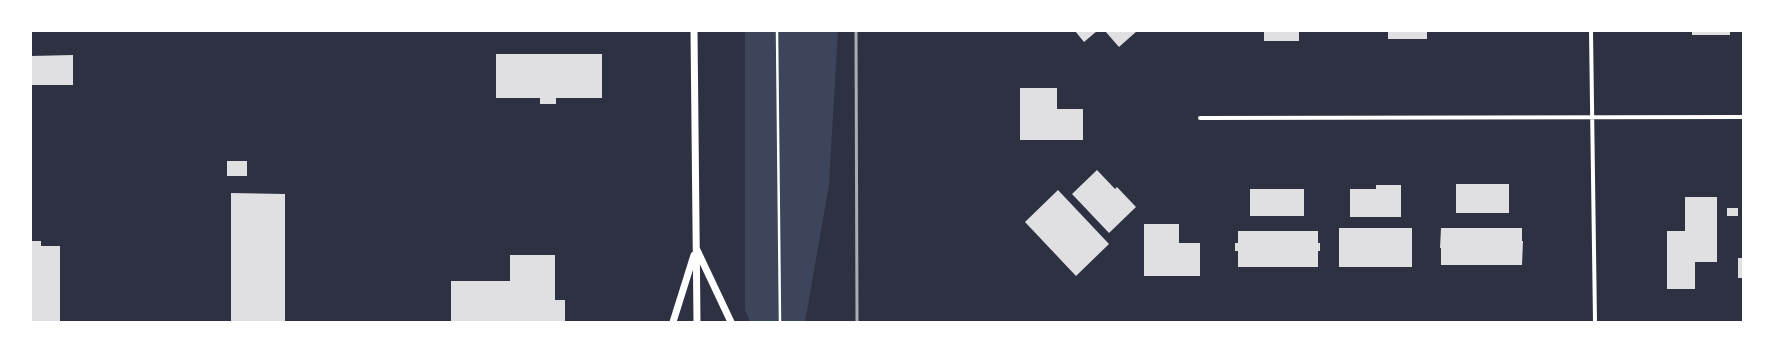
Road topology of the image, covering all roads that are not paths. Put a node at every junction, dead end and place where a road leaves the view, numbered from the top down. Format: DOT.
graph roads {
  1 [pos="694,31"];
  2 [pos="1591,31"];
  3 [pos="1743,117"];
  4 [pos="1200,118"];
  5 [pos="1592,118"];
  6 [pos="696,247"];
  7 [pos="673,322"];
  8 [pos="697,322"];
  9 [pos="731,322"];
  10 [pos="1595,322"];
  1 -- 6 [label="street"];
  2 -- 5 [label="street"];
  3 -- 5 [label="street"];
  4 -- 5 [label="street"];
  5 -- 10 [label="street"];
  6 -- 7 [label="street"];
  6 -- 8 [label="street"];
  6 -- 9 [label="street"];
}
